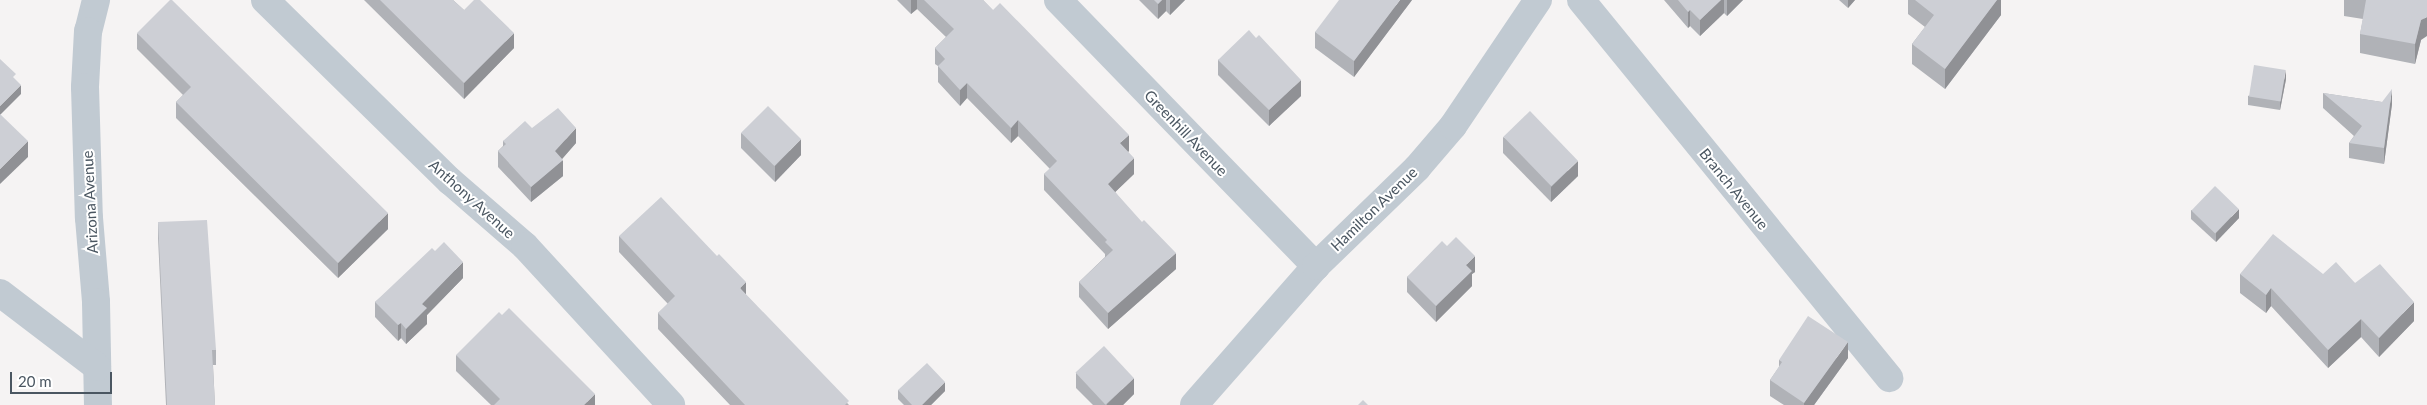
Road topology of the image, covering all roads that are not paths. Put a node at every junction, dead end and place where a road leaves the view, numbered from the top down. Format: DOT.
graph roads {
  1 [pos="96,0"];
  2 [pos="265,0"];
  3 [pos="1058,0"];
  4 [pos="1538,0"];
  5 [pos="1581,0"];
  6 [pos="1316,266"];
  7 [pos="0,293"];
  8 [pos="97,367"];
  9 [pos="1889,378"];
  10 [pos="98,405"];
  11 [pos="671,405"];
  12 [pos="1194,405"];
  1 -- 8 [label="street, Arizona Avenue"];
  2 -- 11 [label="street, Anthony Avenue"];
  3 -- 6 [label="street, Greenhill Avenue"];
  4 -- 6 [label="street, Hamilton Avenue"];
  5 -- 9 [label="street, Branch Avenue"];
  6 -- 12 [label="street, Hamilton Avenue"];
  7 -- 8 [label="street"];
  8 -- 10 [label="street, Arizona Avenue"];
}
